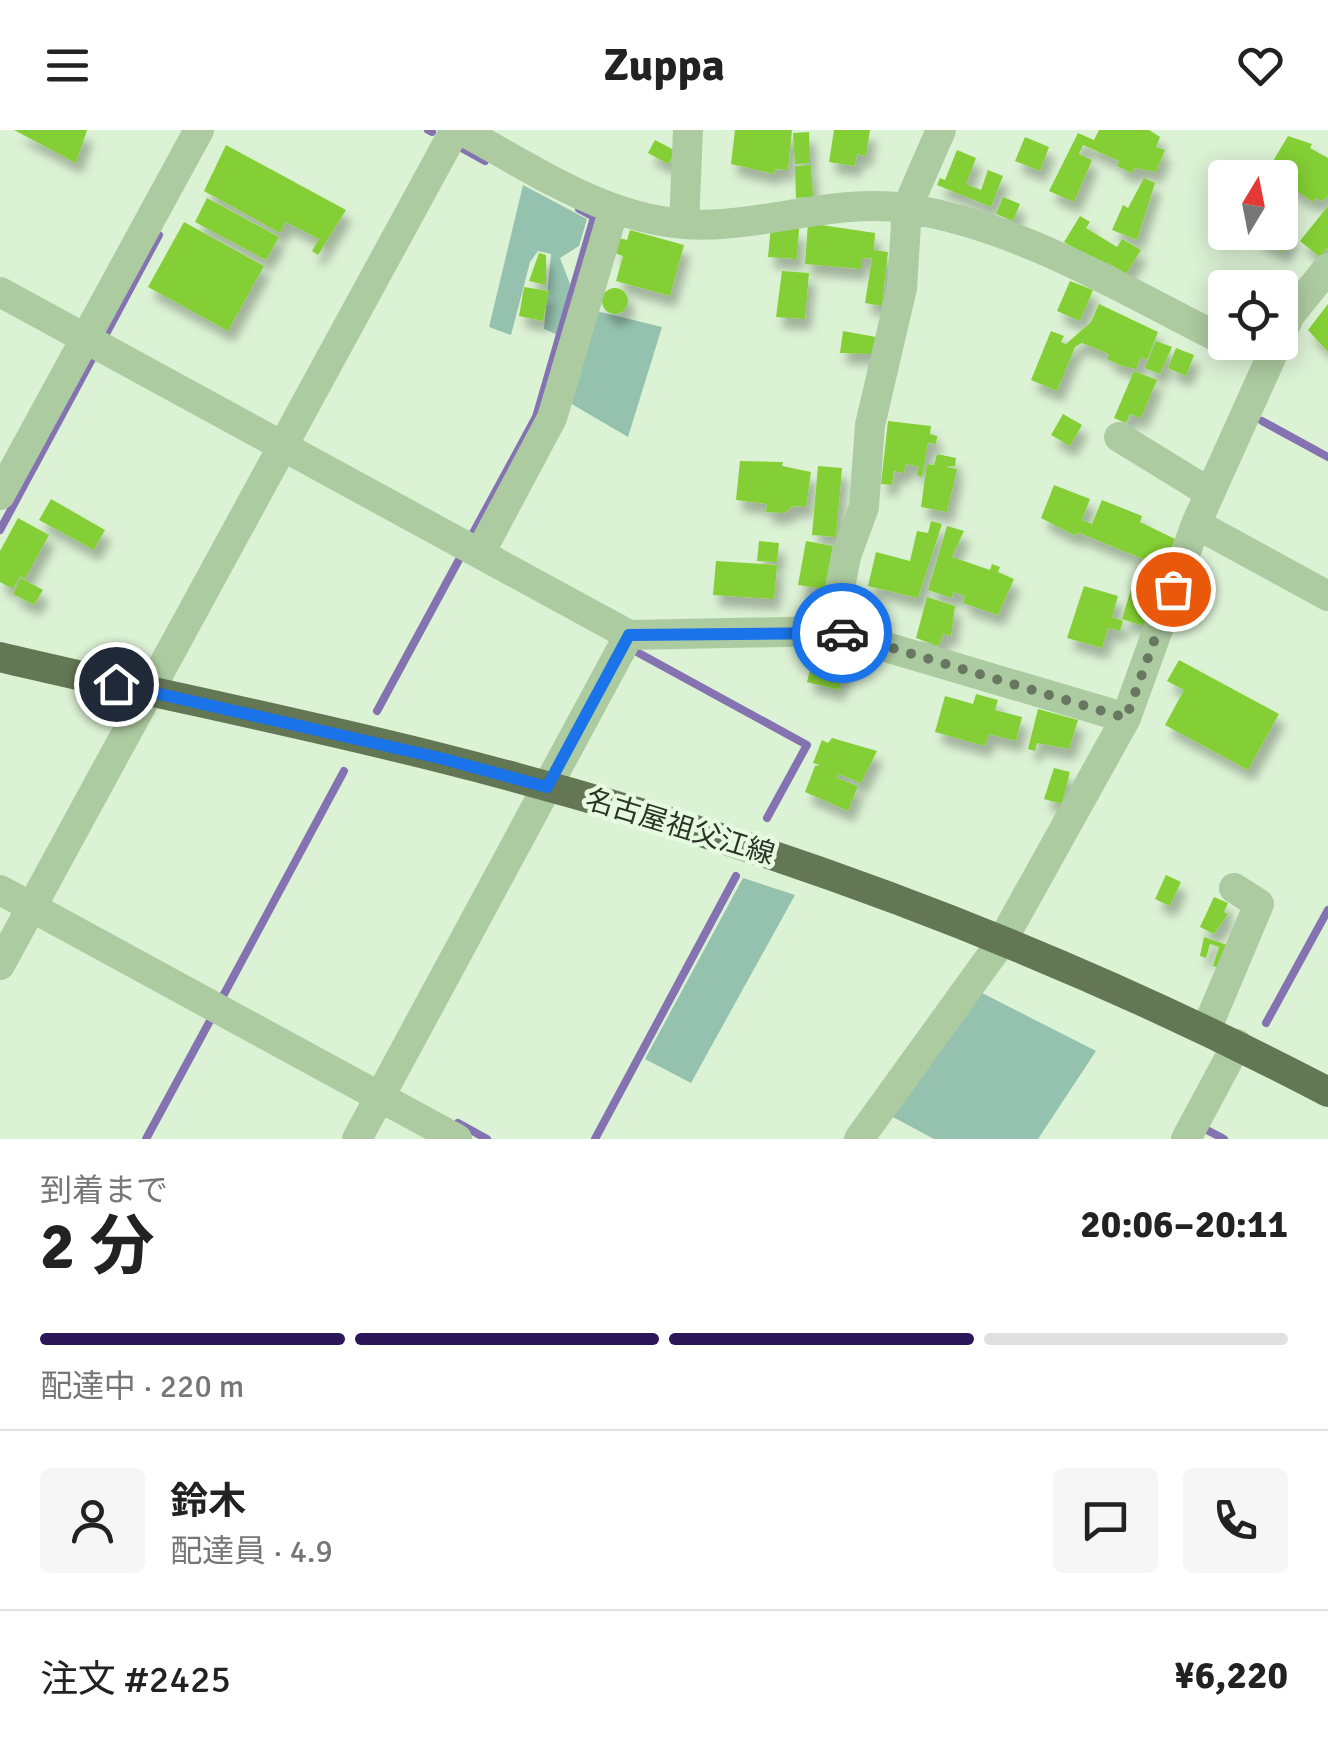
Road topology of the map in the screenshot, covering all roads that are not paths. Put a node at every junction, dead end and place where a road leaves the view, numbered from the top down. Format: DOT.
graph roads {
  1 [pos="200,130"];
  2 [pos="458,130"];
  3 [pos="688,130"];
  4 [pos="942,130"];
  5 [pos="907,208"];
  6 [pos="613,212"];
  7 [pos="684,224"];
  8 [pos="1325,278"];
  9 [pos="0,292"];
  10 [pos="1298,307"];
  11 [pos="1208,333"];
  12 [pos="86,339"];
  13 [pos="1270,360"];
  14 [pos="1119,437"];
  15 [pos="283,446"];
  16 [pos="1210,493"];
  17 [pos="0,495"];
  18 [pos="1196,524"];
  19 [pos="480,553"];
  20 [pos="1328,596"];
  21 [pos="832,630"];
  22 [pos="629,635"];
  23 [pos="0,657"];
  24 [pos="148,692"];
  25 [pos="1126,718"];
  26 [pos="547,787"];
  27 [pos="1234,888"];
  28 [pos="0,890"];
  29 [pos="32,908"];
  30 [pos="1002,942"];
  31 [pos="0,965"];
  32 [pos="1206,1030"];
  33 [pos="1237,1044"];
  34 [pos="1328,1092"];
  35 [pos="380,1097"];
  36 [pos="357,1139"];
  37 [pos="456,1139"];
  38 [pos="859,1139"];
  39 [pos="1186,1139"];
  1 -- 12 [label="street"];
  2 -- 6 [label="street"];
  2 -- 15 [label="street"];
  3 -- 7 [label="street"];
  4 -- 5 [label="street"];
  5 -- 7 [label="street"];
  5 -- 11 [label="street"];
  5 -- 21 [label="street"];
  6 -- 7 [label="street"];
  6 -- 19 [label="street"];
  8 -- 10 [label="street"];
  9 -- 12 [label="street"];
  12 -- 15 [label="street"];
  12 -- 17 [label="street"];
  13 -- 16 [label="street"];
  14 -- 16 [label="street"];
  15 -- 19 [label="street"];
  15 -- 24 [label="street"];
  16 -- 18 [label="street"];
  18 -- 20 [label="street"];
  18 -- 25 [label="street"];
  19 -- 22 [label="street"];
  21 -- 22 [label="street"];
  21 -- 25 [label="street"];
  22 -- 26 [label="street"];
  23 -- 24 [label="main road, 名古屋祖父江線"];
  24 -- 26 [label="main road, 名古屋祖父江線"];
  24 -- 29 [label="street"];
  25 -- 30 [label="street"];
  26 -- 30 [label="main road, 名古屋祖父江線"];
  26 -- 35 [label="street"];
  27 -- 32 [label="street"];
  28 -- 29 [label="street"];
  29 -- 31 [label="street"];
  29 -- 35 [label="street"];
  30 -- 32 [label="main road, 名古屋祖父江線"];
  30 -- 38 [label="street"];
  32 -- 33 [label="main road, 名古屋祖父江線"];
  33 -- 34 [label="main road, 名古屋祖父江線"];
  33 -- 39 [label="street"];
  35 -- 36 [label="street"];
  35 -- 37 [label="street"];
}
